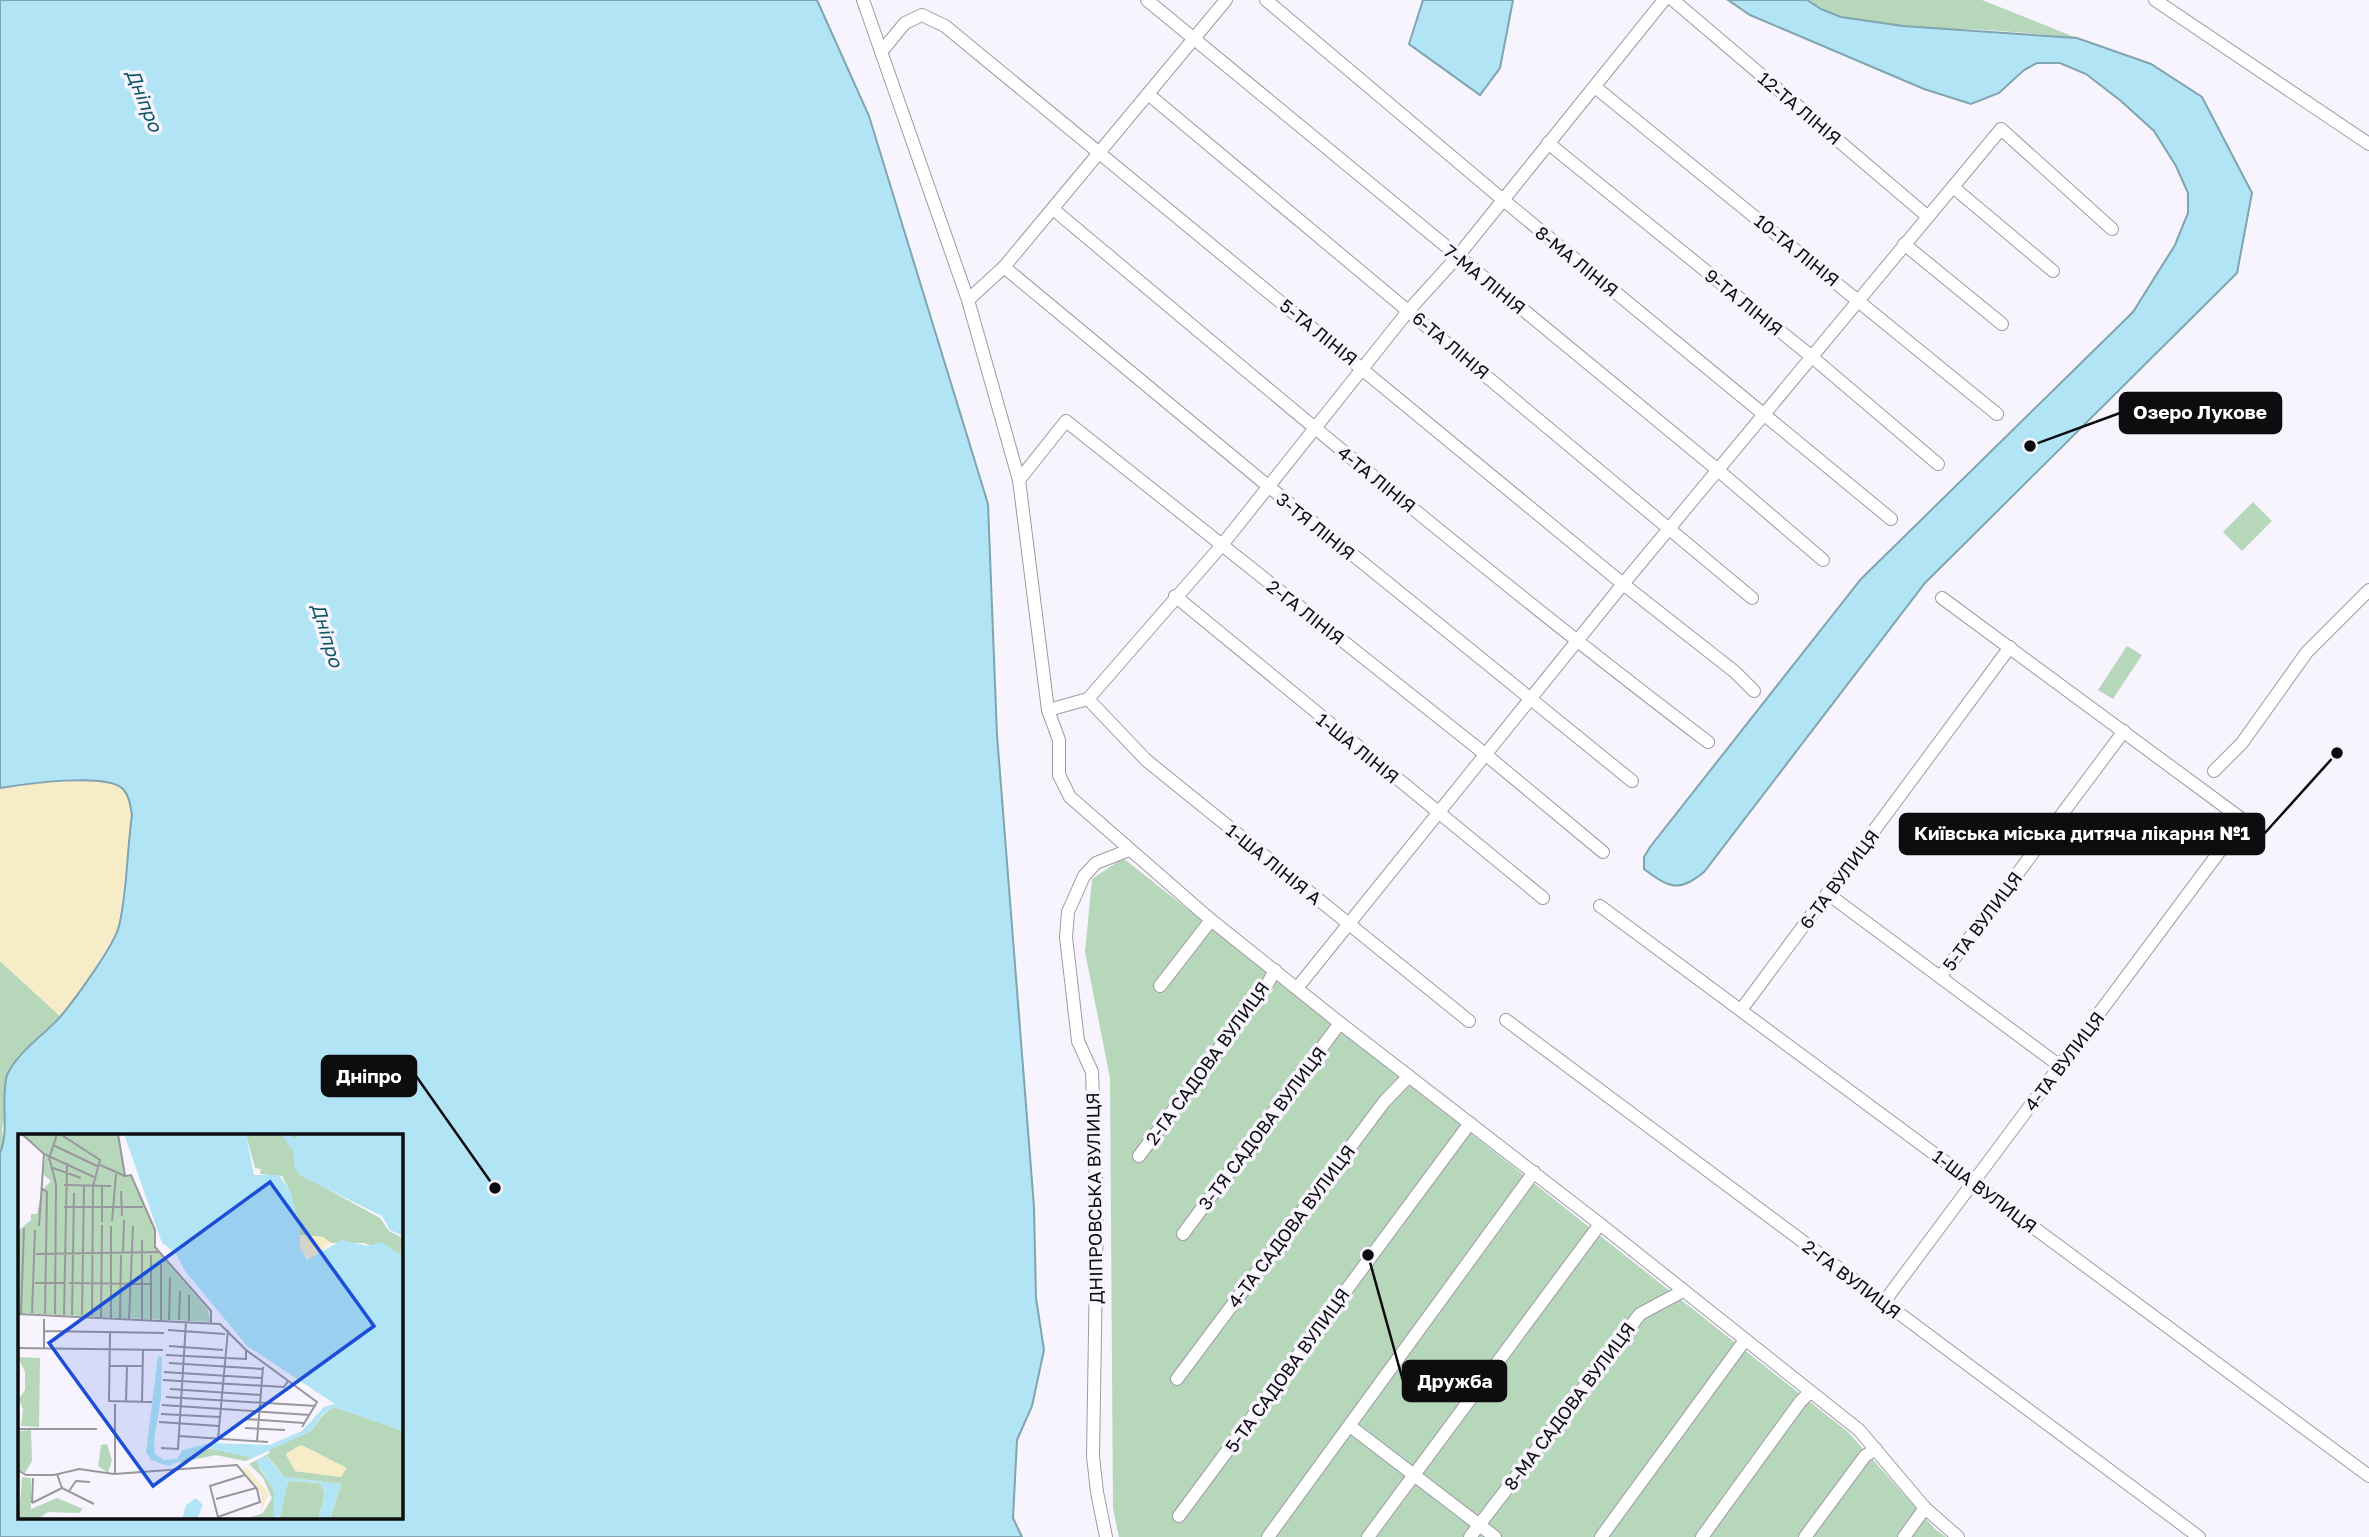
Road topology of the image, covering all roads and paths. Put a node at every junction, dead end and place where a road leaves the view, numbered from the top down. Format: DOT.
graph roads {
  1 [pos="863,0"];
  2 [pos="1147,0"];
  3 [pos="1226,0"];
  4 [pos="1266,0"];
  5 [pos="1664,0"];
  6 [pos="1673,0"];
  7 [pos="2155,0"];
  8 [pos="1194,39"];
  9 [pos="881,52"];
  10 [pos="1595,87"];
  11 [pos="1149,94"];
  12 [pos="1548,143"];
  13 [pos="2369,144"];
  14 [pos="1099,153"];
  15 [pos="1952,187"];
  16 [pos="1502,199"];
  17 [pos="1053,209"];
  18 [pos="1927,216"];
  19 [pos="2112,229"];
  20 [pos="1904,244"];
  21 [pos="1458,256"];
  22 [pos="1004,267"];
  23 [pos="2053,271"];
  24 [pos="968,300"];
  25 [pos="1858,300"];
  26 [pos="1409,310"];
  27 [pos="2003,324"];
  28 [pos="1812,357"];
  29 [pos="1363,368"];
  30 [pos="1997,414"];
  31 [pos="1764,415"];
  32 [pos="1315,428"];
  33 [pos="1938,464"];
  34 [pos="1719,471"];
  35 [pos="1018,480"];
  36 [pos="1268,486"];
  37 [pos="1892,519"];
  38 [pos="1671,528"];
  39 [pos="1222,545"];
  40 [pos="1823,560"];
  41 [pos="1623,584"];
  42 [pos="2369,590"];
  43 [pos="1175,596"];
  44 [pos="1752,598"];
  45 [pos="1942,598"];
  46 [pos="1576,642"];
  47 [pos="2010,647"];
  48 [pos="1754,691"];
  49 [pos="1088,699"];
  50 [pos="1530,699"];
  51 [pos="1048,710"];
  52 [pos="2124,731"];
  53 [pos="1708,742"];
  54 [pos="1485,754"];
  55 [pos="2214,771"];
  56 [pos="1632,781"];
  57 [pos="1437,812"];
  58 [pos="1129,850"];
  59 [pos="1603,852"];
  60 [pos="1828,894"];
  61 [pos="1543,898"];
  62 [pos="1600,906"];
  63 [pos="1211,920"];
  64 [pos="1347,923"];
  65 [pos="1275,970"];
  66 [pos="1941,976"];
  67 [pos="1160,986"];
  68 [pos="1297,988"];
  69 [pos="1741,1010"];
  70 [pos="1506,1020"];
  71 [pos="1469,1021"];
  72 [pos="1340,1023"];
  73 [pos="2060,1066"];
  74 [pos="1409,1076"];
  75 [pos="1470,1123"];
  76 [pos="1139,1156"];
  77 [pos="1534,1172"];
  78 [pos="1973,1182"];
  79 [pos="1600,1224"];
  80 [pos="1183,1234"];
  81 [pos="1683,1291"];
  82 [pos="1884,1302"];
  83 [pos="1745,1340"];
  84 [pos="1177,1379"];
  85 [pos="1810,1392"];
  86 [pos="1350,1426"];
  87 [pos="1876,1449"];
  88 [pos="1414,1474"];
  89 [pos="2369,1476"];
  90 [pos="1925,1508"];
  91 [pos="1179,1516"];
  92 [pos="1479,1524"];
  93 [pos="1106,1537"];
  94 [pos="1268,1537"];
  95 [pos="1368,1537"];
  96 [pos="1470,1537"];
  97 [pos="1495,1537"];
  98 [pos="1601,1537"];
  99 [pos="1702,1537"];
  100 [pos="1805,1537"];
  101 [pos="1904,1537"];
  102 [pos="1958,1537"];
  103 [pos="2199,1537"];
  1 -- 9 [label="street"];
  2 -- 8 [label="street, 7-МА ЛІНІЯ"];
  3 -- 8 [label="street"];
  4 -- 16 [label="street, 8-МА ЛІНІЯ"];
  5 -- 10 [label="street"];
  6 -- 18 [label="street, 12-ТА ЛІНІЯ"];
  7 -- 13 [label="street"];
  8 -- 11 [label="street"];
  8 -- 21 [label="street, 7-МА ЛІНІЯ"];
  9 -- 14 [label="street, 5-ТА ЛІНІЯ"];
  9 -- 24 [label="street"];
  10 -- 12 [label="street"];
  10 -- 25 [label="street, 10-ТА ЛІНІЯ"];
  11 -- 14 [label="street"];
  11 -- 26 [label="street, 6-ТА ЛІНІЯ"];
  12 -- 16 [label="street"];
  12 -- 28 [label="street, 9-ТА ЛІНІЯ"];
  14 -- 17 [label="street"];
  14 -- 29 [label="street, 5-ТА ЛІНІЯ"];
  15 -- 18 [label="street"];
  15 -- 19 [label="street"];
  15 -- 23 [label="street"];
  16 -- 21 [label="street"];
  16 -- 31 [label="street, 8-МА ЛІНІЯ"];
  17 -- 22 [label="street"];
  17 -- 32 [label="street, 4-ТА ЛІНІЯ"];
  18 -- 20 [label="street"];
  20 -- 25 [label="street"];
  20 -- 27 [label="street"];
  21 -- 26 [label="street"];
  21 -- 34 [label="street, 7-МА ЛІНІЯ"];
  22 -- 24 [label="street"];
  22 -- 36 [label="street, 3-ТЯ ЛІНІЯ"];
  24 -- 35 [label="street"];
  25 -- 28 [label="street"];
  25 -- 30 [label="street, 10-ТА ЛІНІЯ"];
  26 -- 29 [label="street"];
  26 -- 38 [label="street, 6-ТА ЛІНІЯ"];
  28 -- 31 [label="street"];
  28 -- 33 [label="street, 9-ТА ЛІНІЯ"];
  29 -- 32 [label="street"];
  29 -- 41 [label="street, 5-ТА ЛІНІЯ"];
  31 -- 34 [label="street"];
  31 -- 37 [label="street, 8-МА ЛІНІЯ"];
  32 -- 36 [label="street"];
  32 -- 46 [label="street, 4-ТА ЛІНІЯ"];
  34 -- 38 [label="street"];
  34 -- 40 [label="street, 7-МА ЛІНІЯ"];
  35 -- 39 [label="street, 2-ГА ЛІНІЯ"];
  35 -- 51 [label="street"];
  36 -- 39 [label="street"];
  36 -- 50 [label="street, 3-ТЯ ЛІНІЯ"];
  38 -- 41 [label="street"];
  38 -- 44 [label="street, 6-ТА ЛІНІЯ"];
  39 -- 43 [label="street"];
  39 -- 54 [label="street, 2-ГА ЛІНІЯ"];
  41 -- 46 [label="street"];
  41 -- 48 [label="street, 5-ТА ЛІНІЯ"];
  42 -- 55 [label="street"];
  43 -- 49 [label="street"];
  43 -- 57 [label="street, 1-ША ЛІНІЯ"];
  45 -- 47 [label="street"];
  46 -- 50 [label="street"];
  46 -- 53 [label="street, 4-ТА ЛІНІЯ"];
  47 -- 52 [label="street"];
  47 -- 60 [label="street, 6-ТА ВУЛИЦЯ"];
  49 -- 51 [label="street"];
  49 -- 64 [label="street, 1-ША ЛІНІЯ А"];
  50 -- 54 [label="street"];
  50 -- 56 [label="street, 3-ТЯ ЛІНІЯ"];
  51 -- 58 [label="street"];
  52 -- 66 [label="street, 5-ТА ВУЛИЦЯ"];
  52 -- 73 [label="street, 4-ТА ВУЛИЦЯ"];
  54 -- 57 [label="street"];
  54 -- 59 [label="street, 2-ГА ЛІНІЯ"];
  57 -- 61 [label="street, 1-ША ЛІНІЯ"];
  57 -- 64 [label="street"];
  58 -- 63 [label="street"];
  58 -- 93 [label="street, ДНІПРОВСЬКА ВУЛИЦЯ"];
  60 -- 66 [label="street"];
  60 -- 69 [label="street, 6-ТА ВУЛИЦЯ"];
  62 -- 69 [label="street, 1-ША ВУЛИЦЯ"];
  63 -- 65 [label="street"];
  63 -- 67 [label="street"];
  64 -- 68 [label="street"];
  64 -- 71 [label="street, 1-ША ЛІНІЯ А"];
  65 -- 68 [label="street"];
  65 -- 76 [label="street, 2-ГА САДОВА ВУЛИЦЯ"];
  66 -- 73 [label="street"];
  68 -- 72 [label="street"];
  69 -- 78 [label="street, 1-ША ВУЛИЦЯ"];
  70 -- 82 [label="street, 2-ГА ВУЛИЦЯ"];
  72 -- 74 [label="street"];
  72 -- 80 [label="street, 3-ТЯ САДОВА ВУЛИЦЯ"];
  73 -- 78 [label="street, 4-ТА ВУЛИЦЯ"];
  74 -- 75 [label="street"];
  74 -- 84 [label="street, 4-ТА САДОВА ВУЛИЦЯ"];
  75 -- 77 [label="street"];
  75 -- 91 [label="street, 5-ТА САДОВА ВУЛИЦЯ"];
  77 -- 79 [label="street"];
  77 -- 86 [label="street"];
  78 -- 82 [label="street, 4-ТА ВУЛИЦЯ"];
  78 -- 89 [label="street, 1-ША ВУЛИЦЯ"];
  79 -- 81 [label="street"];
  79 -- 88 [label="street"];
  81 -- 83 [label="street"];
  81 -- 92 [label="street, 8-МА САДОВА ВУЛИЦЯ"];
  82 -- 103 [label="street, 2-ГА ВУЛИЦЯ"];
  83 -- 85 [label="street"];
  83 -- 98 [label="street"];
  85 -- 87 [label="street"];
  85 -- 99 [label="street"];
  86 -- 88 [label="street"];
  86 -- 94 [label="street"];
  87 -- 90 [label="street"];
  87 -- 100 [label="street"];
  88 -- 92 [label="street"];
  88 -- 95 [label="street"];
  90 -- 101 [label="street"];
  90 -- 102 [label="street"];
  92 -- 96 [label="street, 8-МА САДОВА ВУЛИЦЯ"];
  92 -- 97 [label="street"];
}
